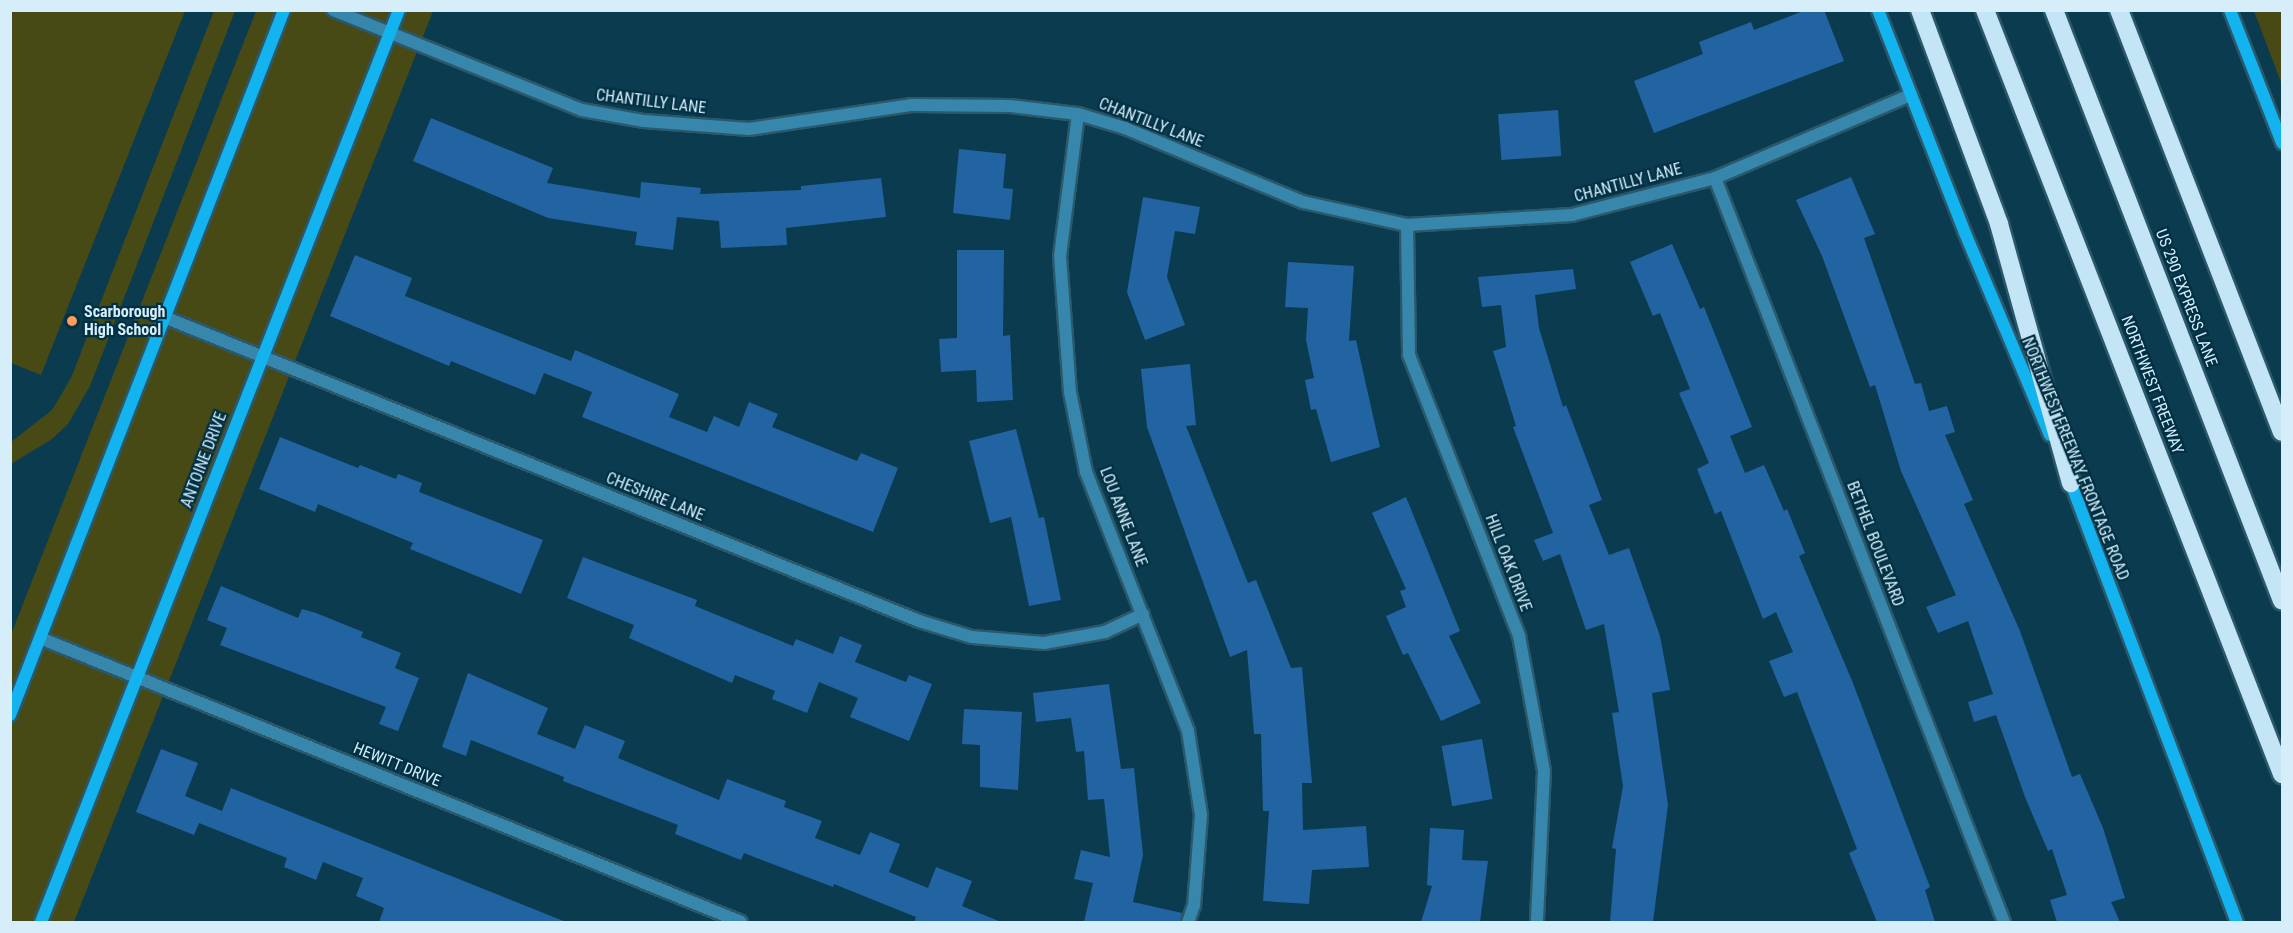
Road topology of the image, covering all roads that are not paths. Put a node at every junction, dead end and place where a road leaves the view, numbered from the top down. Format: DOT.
graph roads {
  1 [pos="284,10"];
  2 [pos="333,10"];
  3 [pos="399,10"];
  4 [pos="1878,10"];
  5 [pos="1920,10"];
  6 [pos="1985,10"];
  7 [pos="2054,10"];
  8 [pos="2119,10"];
  9 [pos="2230,10"];
  10 [pos="390,33"];
  11 [pos="1911,95"];
  12 [pos="1078,114"];
  13 [pos="2283,142"];
  14 [pos="1715,177"];
  15 [pos="1407,225"];
  16 [pos="164,317"];
  17 [pos="262,356"];
  18 [pos="2283,432"];
  19 [pos="2071,483"];
  20 [pos="2283,601"];
  21 [pos="1143,614"];
  22 [pos="40,638"];
  23 [pos="138,677"];
  24 [pos="10,715"];
  25 [pos="2283,774"];
  26 [pos="41,922"];
  27 [pos="741,922"];
  28 [pos="1188,922"];
  29 [pos="1537,922"];
  30 [pos="2004,922"];
  31 [pos="2237,922"];
  1 -- 16 [label="main road"];
  2 -- 10 [label="street, CHANTILLY LANE"];
  3 -- 10 [label="main road, ANTOINE DRIVE"];
  4 -- 11 [label="main road, NORTHWEST FREEWAY FRONTAGE ROAD"];
  5 -- 19 [label="highway"];
  6 -- 25 [label="highway, NORTHWEST FREEWAY"];
  7 -- 20 [label="highway, US 290 EXPRESS LANE"];
  8 -- 18 [label="highway"];
  9 -- 13 [label="main road"];
  10 -- 12 [label="street, CHANTILLY LANE"];
  10 -- 17 [label="main road, ANTOINE DRIVE"];
  11 -- 14 [label="street, CHANTILLY LANE"];
  11 -- 19 [label="main road, NORTHWEST FREEWAY FRONTAGE ROAD"];
  12 -- 15 [label="street, CHANTILLY LANE"];
  12 -- 21 [label="street, LOU ANNE LANE"];
  14 -- 15 [label="street, CHANTILLY LANE"];
  14 -- 30 [label="street, BETHEL BOULEVARD"];
  15 -- 29 [label="street, HILL OAK DRIVE"];
  16 -- 17 [label="street, CHESHIRE LANE"];
  16 -- 22 [label="main road"];
  17 -- 21 [label="street, CHESHIRE LANE"];
  17 -- 23 [label="main road, ANTOINE DRIVE"];
  19 -- 31 [label="main road, NORTHWEST FREEWAY FRONTAGE ROAD"];
  21 -- 28 [label="street, LOU ANNE LANE"];
  22 -- 23 [label="street, HEWITT DRIVE"];
  22 -- 24 [label="main road"];
  23 -- 26 [label="main road, ANTOINE DRIVE"];
  23 -- 27 [label="street, HEWITT DRIVE"];
}
